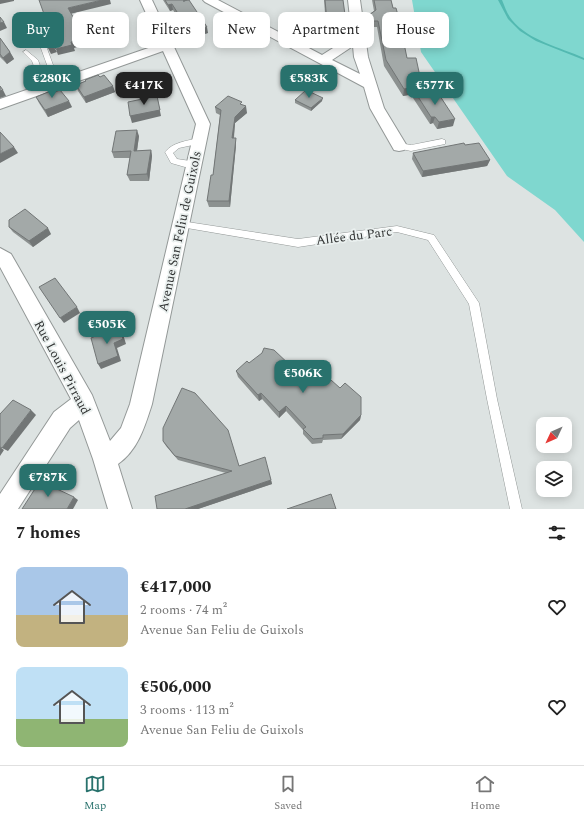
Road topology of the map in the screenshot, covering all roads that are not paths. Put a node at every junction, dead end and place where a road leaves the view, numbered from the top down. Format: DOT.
graph roads {
  1 [pos="146,0"];
  2 [pos="209,0"];
  3 [pos="354,0"];
  4 [pos="151,12"];
  5 [pos="356,12"];
  6 [pos="42,48"];
  7 [pos="160,48"];
  8 [pos="167,48"];
  9 [pos="342,48"];
  10 [pos="360,48"];
  11 [pos="26,52"];
  12 [pos="323,60"];
  13 [pos="51,86"];
  14 [pos="370,86"];
  15 [pos="0,104"];
  16 [pos="199,141"];
  17 [pos="442,142"];
  18 [pos="399,146"];
  19 [pos="194,164"];
  20 [pos="181,224"];
  21 [pos="2,259"];
  22 [pos="84,402"];
  23 [pos="106,459"];
  24 [pos="4,509"];
  25 [pos="120,509"];
  26 [pos="516,509"];
  1 -- 4 [label="street, Avenue San Feliu de Guixols"];
  2 -- 12 [label="street"];
  3 -- 5 [label="street"];
  6 -- 13 [label="lane"];
  7 -- 13 [label="street"];
  8 -- 16 [label="street, Avenue San Feliu de Guixols"];
  9 -- 12 [label="street"];
  10 -- 14 [label="street"];
  11 -- 13 [label="lane"];
  12 -- 14 [label="street"];
  13 -- 15 [label="street"];
  14 -- 18 [label="street"];
  16 -- 19 [label="street, Avenue San Feliu de Guixols"];
  16 -- 19 [label="lane"];
  17 -- 18 [label="lane"];
  19 -- 20 [label="street, Avenue San Feliu de Guixols"];
  20 -- 23 [label="street, Avenue San Feliu de Guixols"];
  20 -- 26 [label="lane, Allée du Parc"];
  21 -- 22 [label="street, Rue Louis Pirraud"];
  22 -- 23 [label="street, Rue Louis Pirraud"];
  22 -- 24 [label="street"];
  23 -- 25 [label="street, Rue Louis Pirraud"];
}
